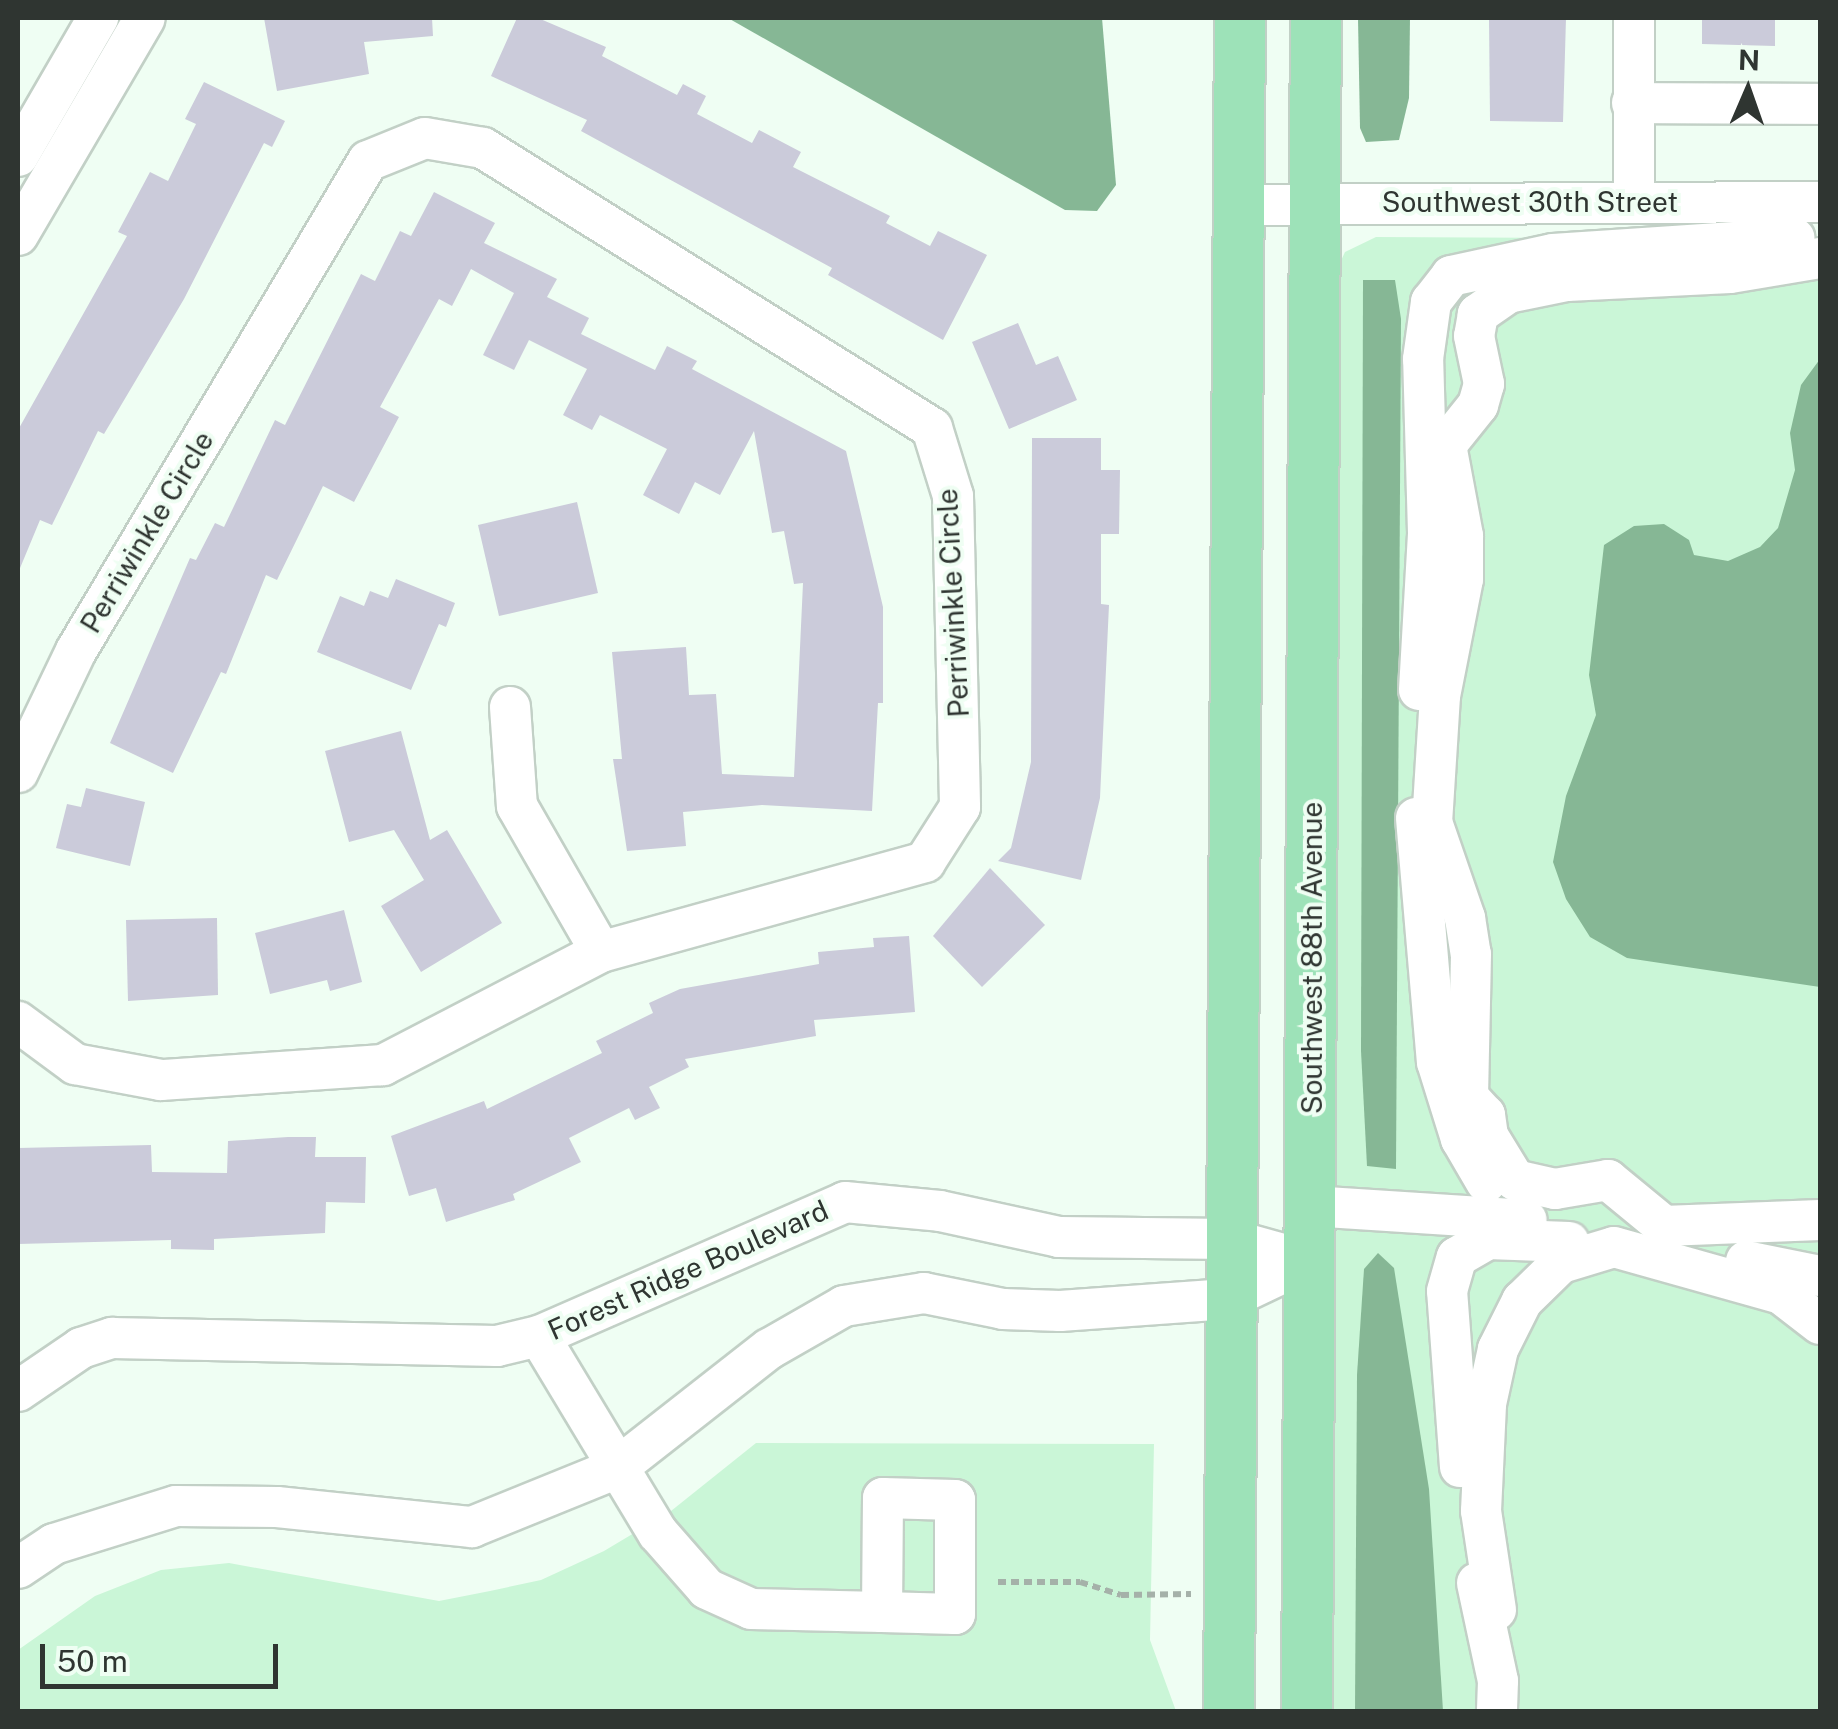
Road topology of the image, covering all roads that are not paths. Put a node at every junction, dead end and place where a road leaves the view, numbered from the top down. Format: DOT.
graph roads {
  1 [pos="98,18"];
  2 [pos="145,18"];
  3 [pos="1240,18"];
  4 [pos="1316,18"];
  5 [pos="1634,18"];
  6 [pos="1632,103"];
  7 [pos="1820,104"];
  8 [pos="18,156"];
  9 [pos="1634,201"];
  10 [pos="1820,202"];
  11 [pos="1315,204"];
  12 [pos="1240,205"];
  13 [pos="18,235"];
  14 [pos="1820,237"];
  15 [pos="1820,258"];
  16 [pos="510,706"];
  17 [pos="18,772"];
  18 [pos="602,952"];
  19 [pos="18,1022"];
  20 [pos="1515,1201"];
  21 [pos="1311,1206"];
  22 [pos="1820,1220"];
  23 [pos="1229,1238"];
  24 [pos="1569,1242"];
  25 [pos="1308,1261"];
  26 [pos="1820,1276"];
  27 [pos="1228,1299"];
  28 [pos="1819,1322"];
  29 [pos="539,1336"];
  30 [pos="18,1391"];
  31 [pos="618,1468"];
  32 [pos="18,1568"];
  33 [pos="1496,1610"];
  34 [pos="882,1612"];
  35 [pos="1230,1712"];
  36 [pos="1307,1712"];
  37 [pos="1497,1712"];
  1 -- 8 [label="street"];
  2 -- 13 [label="street"];
  3 -- 12 [label="main road"];
  4 -- 11 [label="main road, Southwest 88th Avenue"];
  5 -- 6 [label="street"];
  6 -- 7 [label="street"];
  6 -- 9 [label="street"];
  9 -- 10 [label="street, Southwest 30th Street"];
  9 -- 11 [label="street, Southwest 30th Street"];
  11 -- 12 [label="street, Southwest 30th Street"];
  11 -- 21 [label="main road, Southwest 88th Avenue"];
  12 -- 23 [label="main road"];
  14 -- 20 [label="street"];
  15 -- 22 [label="street"];
  16 -- 18 [label="street"];
  17 -- 18 [label="street, Perriwinkle Circle"];
  18 -- 19 [label="street, Perriwinkle Circle"];
  21 -- 25 [label="main road, Southwest 88th Avenue"];
  21 -- 26 [label="street"];
  23 -- 25 [label="street, Forest Ridge Boulevard"];
  23 -- 27 [label="main road"];
  23 -- 29 [label="street, Forest Ridge Boulevard"];
  24 -- 37 [label="street"];
  25 -- 27 [label="street"];
  25 -- 36 [label="main road, Southwest 88th Avenue"];
  27 -- 31 [label="street"];
  27 -- 35 [label="main road"];
  28 -- 33 [label="street"];
  29 -- 30 [label="street, Forest Ridge Boulevard"];
  29 -- 31 [label="street"];
  31 -- 32 [label="street"];
  31 -- 34 [label="street"];
}
